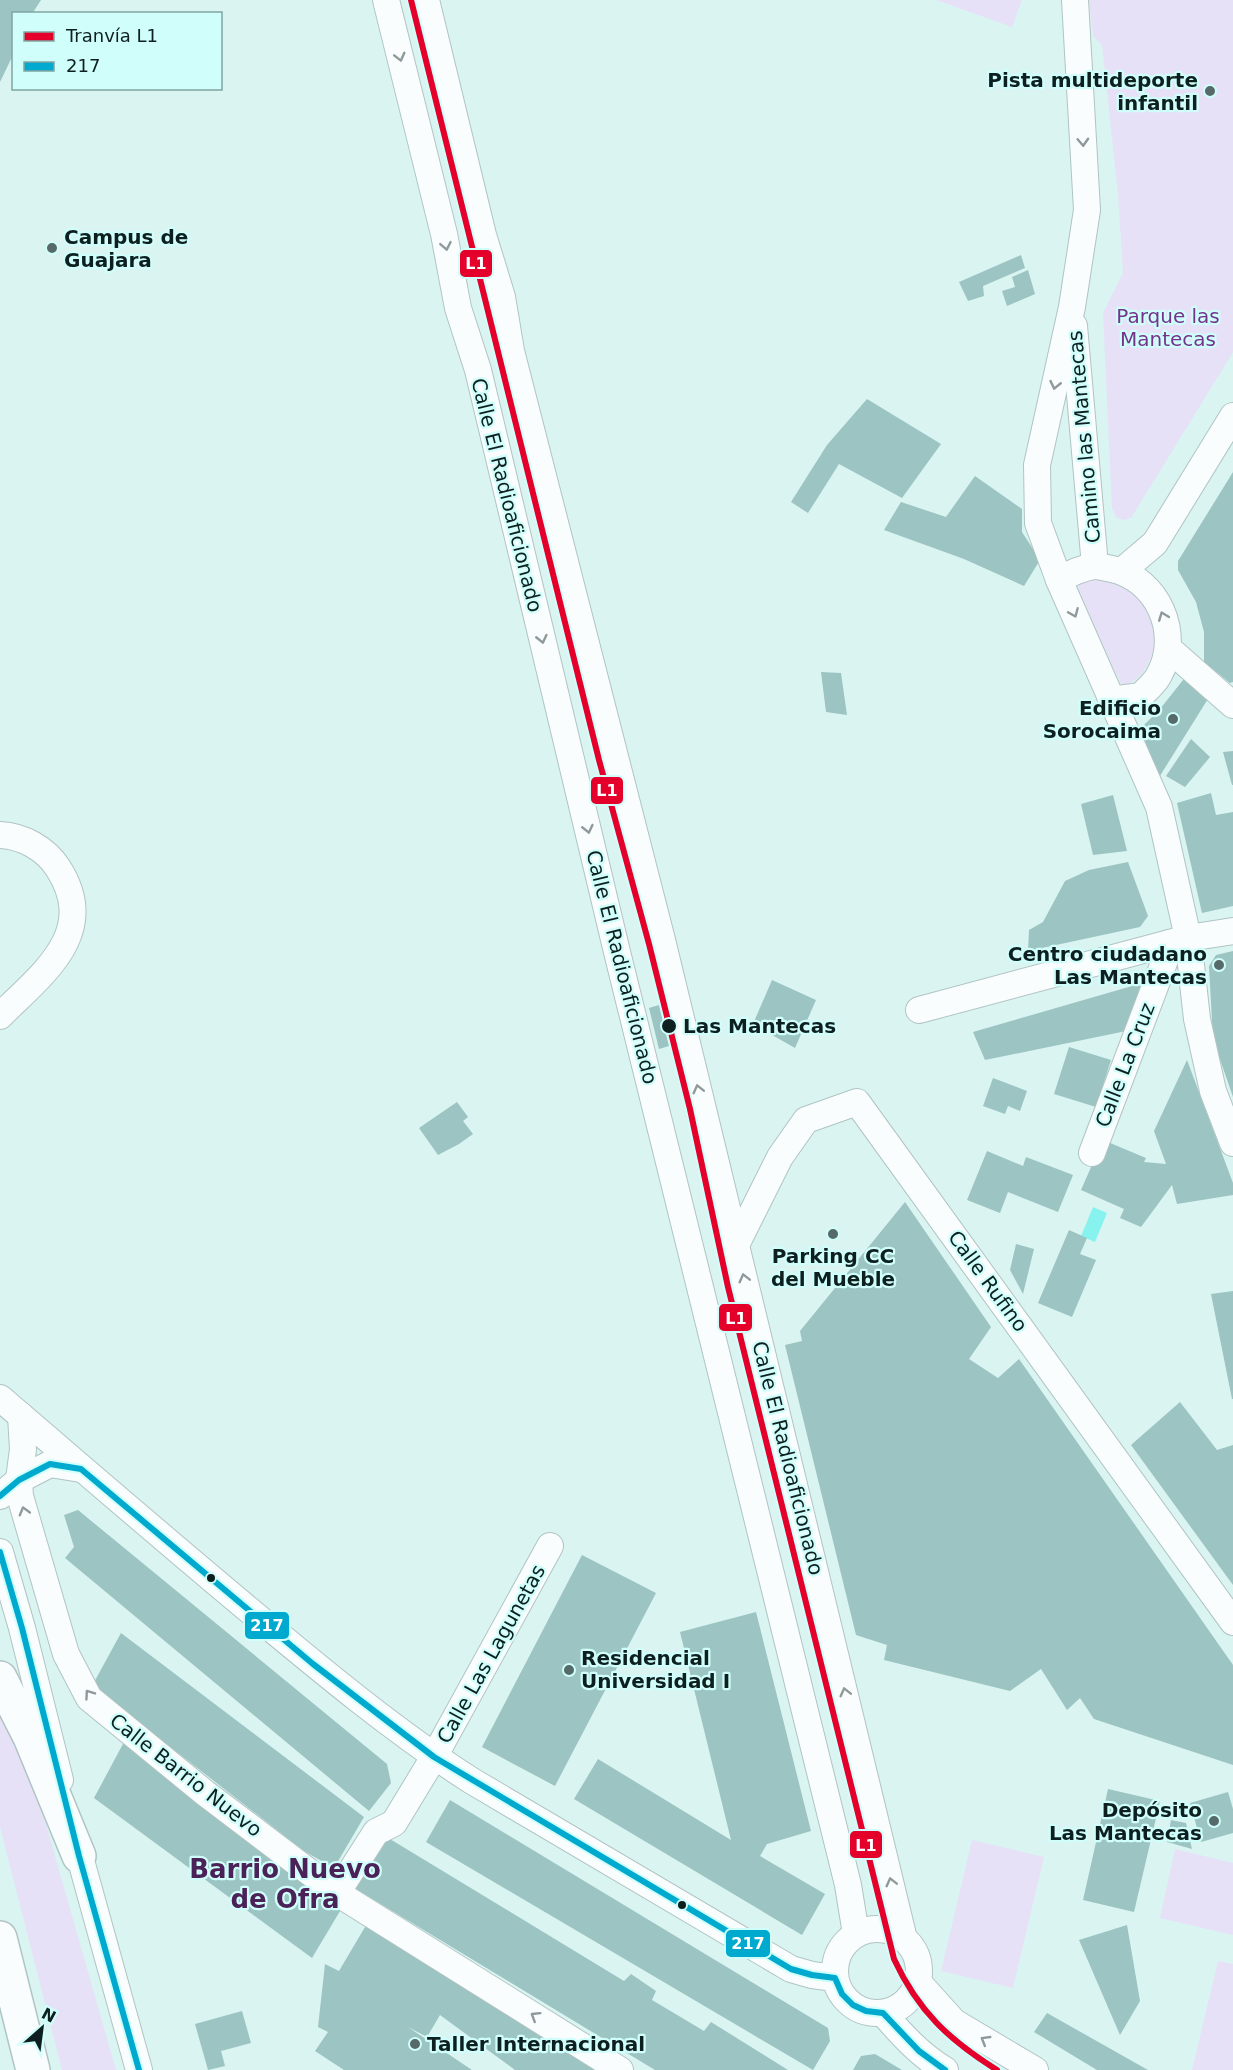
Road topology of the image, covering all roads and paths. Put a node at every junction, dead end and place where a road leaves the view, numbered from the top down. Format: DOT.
graph roads {
  1 [pos="386,0"];
  2 [pos="426,0"];
  3 [pos="1075,0"];
  4 [pos="1072,308"];
  5 [pos="1233,416"];
  6 [pos="1155,543"];
  7 [pos="1095,566"];
  8 [pos="1122,571"];
  9 [pos="1059,580"];
  10 [pos="1149,590"];
  11 [pos="1168,648"];
  12 [pos="1110,696"];
  13 [pos="1141,696"];
  14 [pos="1233,705"];
  15 [pos="1124,729"];
  16 [pos="2,832"];
  17 [pos="1233,931"];
  18 [pos="1178,941"];
  19 [pos="43,974"];
  20 [pos="0,990"];
  21 [pos="919,1010"];
  22 [pos="0,1016"];
  23 [pos="1233,1143"];
  24 [pos="1092,1153"];
  25 [pos="736,1245"];
  26 [pos="0,1398"];
  27 [pos="21,1416"];
  28 [pos="81,1469"];
  29 [pos="19,1479"];
  30 [pos="0,1496"];
  31 [pos="550,1546"];
  32 [pos="0,1552"];
  33 [pos="1233,1622"];
  34 [pos="0,1678"];
  35 [pos="434,1756"];
  36 [pos="79,1856"];
  37 [pos="337,1893"];
  38 [pos="856,1934"];
  39 [pos="0,1938"];
  40 [pos="904,1939"];
  41 [pos="835,1978"];
  42 [pos="918,1982"];
  43 [pos="883,2013"];
  44 [pos="33,2070"];
  45 [pos="139,2070"];
  46 [pos="620,2070"];
  47 [pos="945,2070"];
  48 [pos="1035,2070"];
  1 -- 38 [label="street, Calle El Radioaficionado, one-way"];
  25 -- 2 [label="street, Calle El Radioaficionado, one-way"];
  3 -- 4 [label="street, Camino las Mantecas, one-way"];
  4 -- 7 [label="street, Camino las Mantecas"];
  4 -- 9 [label="street, Camino las Mantecas, one-way"];
  5 -- 6 [label="street"];
  6 -- 8 [label="street"];
  6 -- 10 [label="street"];
  7 -- 8 [label="street"];
  7 -- 9 [label="street"];
  8 -- 10 [label="street"];
  9 -- 12 [label="street, Camino las Mantecas, one-way"];
  11 -- 10 [label="street, one-way"];
  11 -- 13 [label="street"];
  11 -- 14 [label="street"];
  12 -- 13 [label="street"];
  12 -- 15 [label="street, Camino las Mantecas"];
  13 -- 15 [label="street"];
  15 -- 18 [label="street, Camino las Mantecas"];
  16 -- 19 [label="street"];
  17 -- 18 [label="street"];
  18 -- 21 [label="street"];
  18 -- 23 [label="street, Camino las Mantecas"];
  18 -- 24 [label="street, Calle La Cruz"];
  19 -- 20 [label="street"];
  19 -- 22 [label="street"];
  25 -- 33 [label="street, Calle Rufino"];
  40 -- 25 [label="street, Calle El Radioaficionado, one-way"];
  26 -- 27 [label="street"];
  27 -- 28 [label="street"];
  27 -- 29 [label="street, Calle Barrio Nuevo"];
  28 -- 29 [label="street"];
  28 -- 35 [label="street"];
  29 -- 30 [label="street"];
  37 -- 29 [label="street, Calle Barrio Nuevo, one-way"];
  31 -- 35 [label="street, Calle Las Lagunetas"];
  32 -- 36 [label="street"];
  34 -- 36 [label="highway"];
  35 -- 37 [label="street, Calle Las Lagunetas"];
  35 -- 41 [label="street"];
  36 -- 45 [label="street"];
  46 -- 37 [label="street, Calle Barrio Nuevo, one-way"];
  38 -- 40 [label="street"];
  38 -- 41 [label="street"];
  39 -- 44 [label="highway"];
  40 -- 42 [label="street"];
  41 -- 43 [label="street"];
  42 -- 43 [label="street"];
  48 -- 42 [label="street, one-way"];
  43 -- 47 [label="street"];
}
